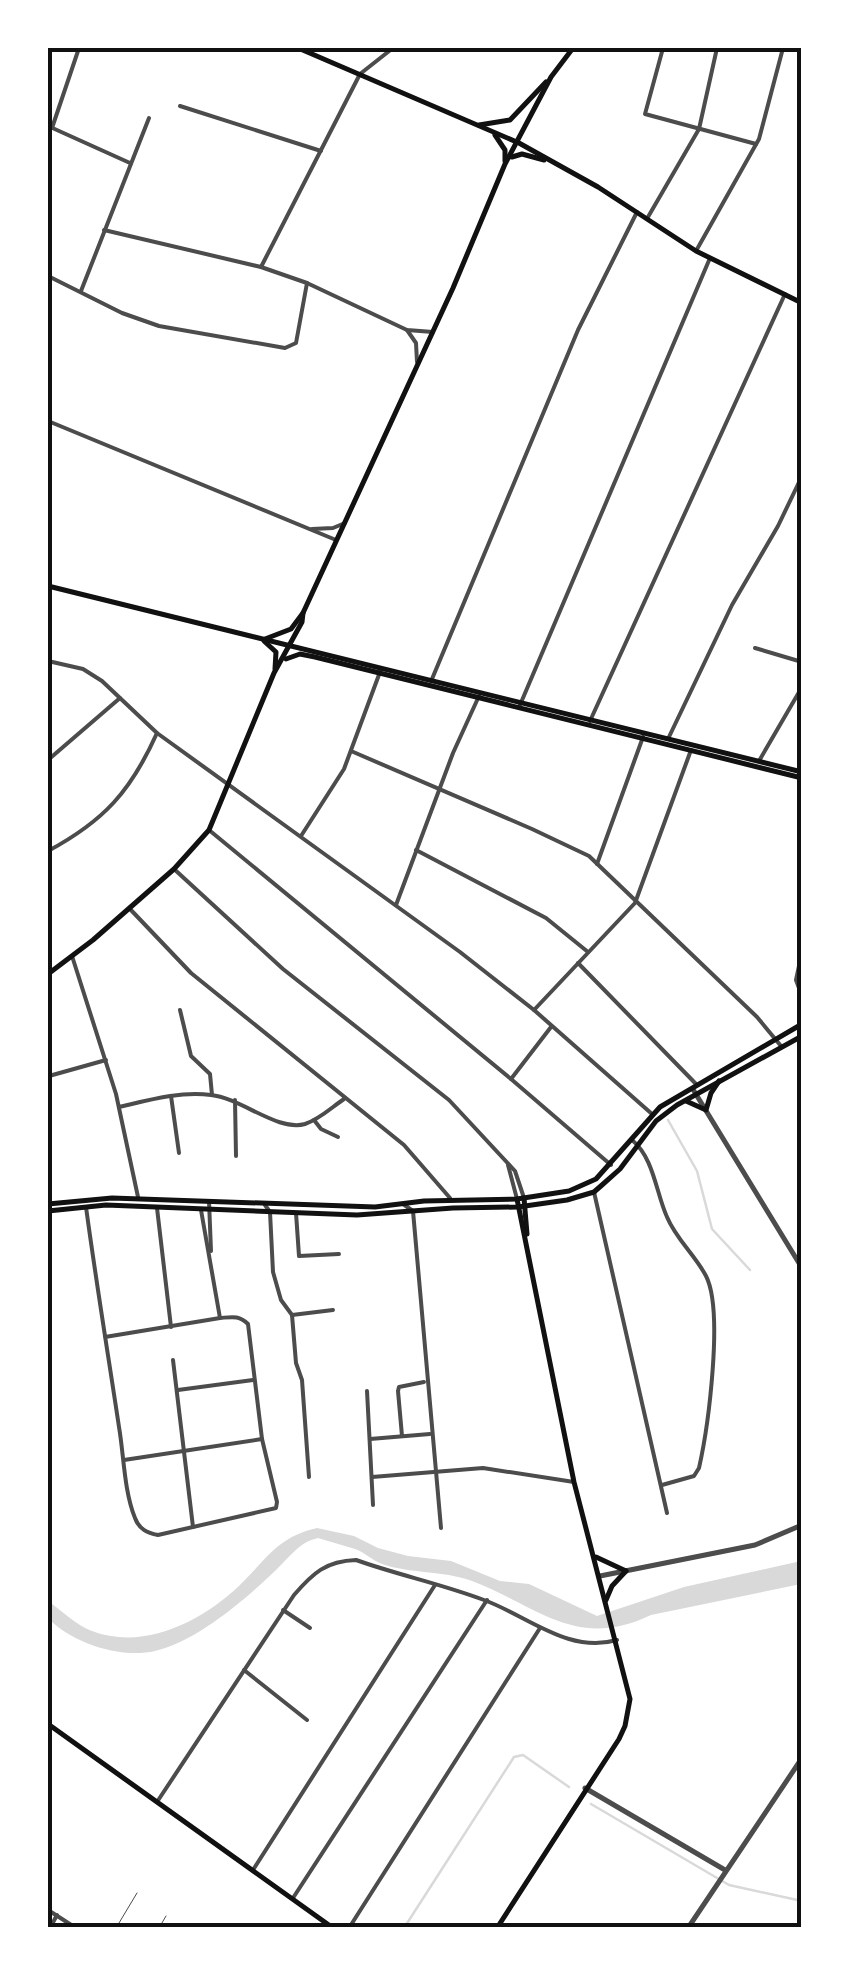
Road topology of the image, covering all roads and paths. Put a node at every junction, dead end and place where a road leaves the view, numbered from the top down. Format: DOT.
graph roads {
  1 [pos="79,48"];
  2 [pos="300,48"];
  3 [pos="392,48"];
  4 [pos="573,48"];
  5 [pos="663,48"];
  6 [pos="717,48"];
  7 [pos="784,48"];
  8 [pos="360,74"];
  9 [pos="551,76"];
  10 [pos="180,106"];
  11 [pos="150,118"];
  12 [pos="472,124"];
  13 [pos="50,127"];
  14 [pos="698,128"];
  15 [pos="493,133"];
  16 [pos="519,143"];
  17 [pos="756,144"];
  18 [pos="320,151"];
  19 [pos="510,157"];
  20 [pos="552,161"];
  21 [pos="130,164"];
  22 [pos="505,164"];
  23 [pos="636,212"];
  24 [pos="647,218"];
  25 [pos="104,230"];
  26 [pos="696,251"];
  27 [pos="710,258"];
  28 [pos="261,267"];
  29 [pos="48,276"];
  30 [pos="307,282"];
  31 [pos="80,291"];
  32 [pos="785,294"];
  33 [pos="802,303"];
  34 [pos="407,330"];
  35 [pos="433,332"];
  36 [pos="418,364"];
  37 [pos="48,421"];
  38 [pos="802,476"];
  39 [pos="344,522"];
  40 [pos="312,529"];
  41 [pos="336,540"];
  42 [pos="48,586"];
  43 [pos="303,613"];
  44 [pos="262,640"];
  45 [pos="291,646"];
  46 [pos="755,648"];
  47 [pos="48,661"];
  48 [pos="802,662"];
  49 [pos="381,671"];
  50 [pos="274,673"];
  51 [pos="431,683"];
  52 [pos="802,687"];
  53 [pos="481,691"];
  54 [pos="120,698"];
  55 [pos="477,699"];
  56 [pos="520,705"];
  57 [pos="590,722"];
  58 [pos="157,734"];
  59 [pos="644,736"];
  60 [pos="668,741"];
  61 [pos="692,748"];
  62 [pos="351,750"];
  63 [pos="48,760"];
  64 [pos="758,764"];
  65 [pos="802,775"];
  66 [pos="230,786"];
  67 [pos="439,789"];
  68 [pos="209,830"];
  69 [pos="301,836"];
  70 [pos="416,850"];
  71 [pos="48,851"];
  72 [pos="597,864"];
  73 [pos="174,870"];
  74 [pos="635,903"];
  75 [pos="396,905"];
  76 [pos="130,909"];
  77 [pos="588,952"];
  78 [pos="802,952"];
  79 [pos="72,956"];
  80 [pos="578,963"];
  81 [pos="48,974"];
  82 [pos="802,996"];
  83 [pos="180,1010"];
  84 [pos="534,1010"];
  85 [pos="802,1024"];
  86 [pos="552,1026"];
  87 [pos="802,1036"];
  88 [pos="776,1038"];
  89 [pos="781,1046"];
  90 [pos="106,1060"];
  91 [pos="49,1076"];
  92 [pos="511,1078"];
  93 [pos="721,1079"];
  94 [pos="694,1088"];
  95 [pos="212,1095"];
  96 [pos="171,1096"];
  97 [pos="344,1099"];
  98 [pos="235,1100"];
  99 [pos="684,1100"];
  100 [pos="119,1107"];
  101 [pos="706,1110"];
  102 [pos="652,1114"];
  103 [pos="314,1120"];
  104 [pos="338,1137"];
  105 [pos="635,1143"];
  106 [pos="179,1153"];
  107 [pos="236,1156"];
  108 [pos="611,1165"];
  109 [pos="594,1192"];
  110 [pos="139,1198"];
  111 [pos="520,1198"];
  112 [pos="209,1201"];
  113 [pos="261,1203"];
  114 [pos="403,1204"];
  115 [pos="452,1204"];
  116 [pos="86,1206"];
  117 [pos="522,1207"];
  118 [pos="48,1208"];
  119 [pos="157,1208"];
  120 [pos="201,1210"];
  121 [pos="210,1210"];
  122 [pos="413,1210"];
  123 [pos="270,1212"];
  124 [pos="296,1213"];
  125 [pos="210,1252"];
  126 [pos="339,1254"];
  127 [pos="802,1268"];
  128 [pos="333,1310"];
  129 [pos="292,1315"];
  130 [pos="220,1318"];
  131 [pos="171,1327"];
  132 [pos="105,1337"];
  133 [pos="174,1360"];
  134 [pos="254,1380"];
  135 [pos="426,1382"];
  136 [pos="178,1390"];
  137 [pos="367,1391"];
  138 [pos="432,1434"];
  139 [pos="402,1436"];
  140 [pos="370,1438"];
  141 [pos="262,1439"];
  142 [pos="184,1451"];
  143 [pos="124,1460"];
  144 [pos="434,1470"];
  145 [pos="309,1477"];
  146 [pos="372,1477"];
  147 [pos="574,1482"];
  148 [pos="662,1484"];
  149 [pos="373,1505"];
  150 [pos="667,1512"];
  151 [pos="802,1525"];
  152 [pos="192,1527"];
  153 [pos="441,1528"];
  154 [pos="594,1556"];
  155 [pos="626,1571"];
  156 [pos="600,1576"];
  157 [pos="435,1585"];
  158 [pos="487,1600"];
  159 [pos="606,1600"];
  160 [pos="284,1610"];
  161 [pos="540,1627"];
  162 [pos="310,1628"];
  163 [pos="616,1638"];
  164 [pos="244,1670"];
  165 [pos="307,1720"];
  166 [pos="48,1724"];
  167 [pos="802,1758"];
  168 [pos="585,1788"];
  169 [pos="157,1802"];
  170 [pos="252,1870"];
  171 [pos="724,1873"];
  172 [pos="137,1893"];
  173 [pos="293,1899"];
  174 [pos="48,1910"];
  175 [pos="57,1915"];
  176 [pos="166,1916"];
  177 [pos="690,1925"];
  178 [pos="50,1928"];
  179 [pos="76,1928"];
  180 [pos="116,1928"];
  181 [pos="159,1928"];
  182 [pos="333,1928"];
  183 [pos="349,1928"];
  184 [pos="497,1928"];
  185 [pos="699,1928"];
  1 -- 13 [label="street"];
  2 -- 8 [label="main road"];
  3 -- 8 [label="street"];
  4 -- 9 [label="main road"];
  5 -- 14 [label="street"];
  6 -- 14 [label="street"];
  7 -- 17 [label="street"];
  8 -- 12 [label="main road"];
  8 -- 18 [label="street"];
  9 -- 12 [label="main road"];
  9 -- 16 [label="main road"];
  10 -- 18 [label="street"];
  11 -- 21 [label="street"];
  12 -- 15 [label="main road"];
  13 -- 21 [label="street"];
  14 -- 17 [label="street"];
  14 -- 24 [label="street"];
  15 -- 16 [label="main road"];
  15 -- 22 [label="main road"];
  16 -- 19 [label="main road"];
  16 -- 20 [label="main road"];
  17 -- 26 [label="street"];
  18 -- 28 [label="street"];
  19 -- 20 [label="main road"];
  19 -- 22 [label="main road"];
  20 -- 23 [label="main road"];
  21 -- 25 [label="street"];
  22 -- 35 [label="main road"];
  23 -- 24 [label="main road"];
  23 -- 51 [label="street"];
  24 -- 26 [label="main road"];
  25 -- 28 [label="street"];
  25 -- 31 [label="street"];
  26 -- 27 [label="main road"];
  27 -- 32 [label="main road"];
  27 -- 56 [label="street"];
  28 -- 30 [label="street"];
  29 -- 31 [label="street"];
  30 -- 31 [label="street"];
  30 -- 34 [label="street"];
  32 -- 33 [label="main road"];
  32 -- 57 [label="street"];
  34 -- 35 [label="street"];
  34 -- 36 [label="street"];
  35 -- 36 [label="main road"];
  36 -- 39 [label="main road"];
  37 -- 40 [label="street"];
  38 -- 60 [label="street"];
  39 -- 40 [label="street"];
  39 -- 41 [label="main road"];
  40 -- 41 [label="street"];
  41 -- 43 [label="main road"];
  42 -- 44 [label="main road"];
  43 -- 44 [label="main road"];
  43 -- 45 [label="main road"];
  44 -- 45 [label="main road"];
  44 -- 50 [label="main road"];
  45 -- 49 [label="main road"];
  45 -- 50 [label="main road"];
  46 -- 48 [label="street"];
  47 -- 54 [label="street"];
  49 -- 50 [label="main road"];
  49 -- 51 [label="main road"];
  49 -- 62 [label="street"];
  50 -- 66 [label="main road"];
  51 -- 53 [label="main road"];
  51 -- 55 [label="main road"];
  52 -- 64 [label="street"];
  53 -- 55 [label="street"];
  53 -- 56 [label="main road"];
  54 -- 58 [label="street"];
  54 -- 63 [label="street"];
  55 -- 56 [label="main road"];
  55 -- 67 [label="street"];
  56 -- 57 [label="main road"];
  57 -- 59 [label="main road"];
  58 -- 66 [label="street"];
  58 -- 71 [label="street"];
  59 -- 60 [label="main road"];
  59 -- 72 [label="street"];
  60 -- 61 [label="main road"];
  61 -- 64 [label="main road"];
  61 -- 74 [label="street"];
  62 -- 67 [label="street"];
  62 -- 69 [label="street"];
  64 -- 65 [label="main road"];
  66 -- 68 [label="main road"];
  66 -- 69 [label="street"];
  67 -- 70 [label="street"];
  67 -- 72 [label="street"];
  68 -- 73 [label="main road"];
  68 -- 92 [label="street"];
  69 -- 75 [label="street"];
  70 -- 75 [label="street"];
  70 -- 77 [label="street"];
  72 -- 74 [label="street"];
  73 -- 76 [label="main road"];
  73 -- 111 [label="street"];
  74 -- 77 [label="street"];
  74 -- 88 [label="street"];
  75 -- 84 [label="street"];
  76 -- 79 [label="main road"];
  76 -- 97 [label="street"];
  77 -- 80 [label="street"];
  78 -- 82 [label="street"];
  79 -- 81 [label="main road"];
  79 -- 90 [label="street"];
  80 -- 84 [label="street"];
  80 -- 94 [label="street"];
  83 -- 95 [label="street"];
  84 -- 86 [label="street"];
  85 -- 88 [label="main road"];
  86 -- 92 [label="street"];
  86 -- 102 [label="street"];
  87 -- 89 [label="main road"];
  88 -- 89 [label="street"];
  88 -- 94 [label="main road"];
  89 -- 93 [label="main road"];
  90 -- 91 [label="street"];
  90 -- 100 [label="street"];
  92 -- 108 [label="street"];
  93 -- 94 [label="main road"];
  93 -- 101 [label="main road"];
  94 -- 99 [label="main road"];
  94 -- 101 [label="street"];
  94 -- 102 [label="main road"];
  95 -- 96 [label="street"];
  95 -- 98 [label="street"];
  96 -- 100 [label="street"];
  96 -- 106 [label="street"];
  97 -- 103 [label="street"];
  97 -- 115 [label="street"];
  98 -- 103 [label="street"];
  98 -- 107 [label="street"];
  99 -- 101 [label="main road"];
  99 -- 105 [label="main road"];
  100 -- 110 [label="street"];
  101 -- 127 [label="street"];
  102 -- 105 [label="main road"];
  103 -- 104 [label="street"];
  105 -- 108 [label="main road"];
  105 -- 109 [label="main road"];
  105 -- 148 [label="street"];
  108 -- 111 [label="main road"];
  109 -- 117 [label="main road"];
  109 -- 148 [label="street"];
  110 -- 112 [label="main road"];
  110 -- 118 [label="main road"];
  111 -- 115 [label="main road"];
  111 -- 117 [label="main road"];
  112 -- 113 [label="main road"];
  112 -- 121 [label="street"];
  113 -- 114 [label="main road"];
  113 -- 123 [label="street"];
  114 -- 115 [label="main road"];
  114 -- 122 [label="street"];
  115 -- 117 [label="main road"];
  115 -- 122 [label="main road"];
  116 -- 118 [label="main road"];
  116 -- 119 [label="main road"];
  116 -- 132 [label="street"];
  117 -- 147 [label="main road"];
  119 -- 120 [label="main road"];
  119 -- 131 [label="street"];
  120 -- 121 [label="main road"];
  120 -- 125 [label="street"];
  121 -- 123 [label="main road"];
  121 -- 125 [label="street"];
  122 -- 124 [label="main road"];
  122 -- 135 [label="street"];
  123 -- 124 [label="main road"];
  123 -- 129 [label="street"];
  124 -- 126 [label="street"];
  125 -- 130 [label="street"];
  128 -- 129 [label="street"];
  129 -- 145 [label="street"];
  130 -- 131 [label="street"];
  130 -- 134 [label="street"];
  131 -- 132 [label="street"];
  132 -- 143 [label="street"];
  133 -- 136 [label="street"];
  134 -- 136 [label="street"];
  134 -- 141 [label="street"];
  135 -- 138 [label="street"];
  135 -- 139 [label="street"];
  136 -- 142 [label="street"];
  137 -- 140 [label="street"];
  138 -- 139 [label="street"];
  138 -- 144 [label="street"];
  139 -- 140 [label="street"];
  140 -- 146 [label="street"];
  141 -- 142 [label="street"];
  141 -- 152 [label="street"];
  142 -- 143 [label="street"];
  142 -- 152 [label="street"];
  143 -- 152 [label="street"];
  144 -- 146 [label="street"];
  144 -- 147 [label="street"];
  144 -- 153 [label="street"];
  146 -- 149 [label="street"];
  147 -- 154 [label="main road"];
  148 -- 150 [label="street"];
  151 -- 155 [label="street"];
  154 -- 155 [label="main road"];
  154 -- 156 [label="main road"];
  155 -- 156 [label="street"];
  155 -- 159 [label="main road"];
  156 -- 159 [label="main road"];
  157 -- 158 [label="street"];
  157 -- 160 [label="street"];
  157 -- 170 [label="street"];
  158 -- 161 [label="street"];
  158 -- 173 [label="street"];
  159 -- 163 [label="main road"];
  160 -- 162 [label="street"];
  160 -- 164 [label="street"];
  161 -- 163 [label="street"];
  161 -- 183 [label="street"];
  163 -- 168 [label="main road"];
  164 -- 165 [label="street"];
  164 -- 169 [label="street"];
  166 -- 169 [label="main road"];
  167 -- 171 [label="street"];
  168 -- 171 [label="street"];
  168 -- 184 [label="main road"];
  169 -- 170 [label="main road"];
  170 -- 173 [label="main road"];
  171 -- 177 [label="street"];
  172 -- 180 [label="lane"];
  173 -- 182 [label="main road"];
  174 -- 175 [label="street"];
  175 -- 178 [label="street"];
  175 -- 179 [label="street"];
  176 -- 181 [label="lane"];
  177 -- 185 [label="street"];
}
